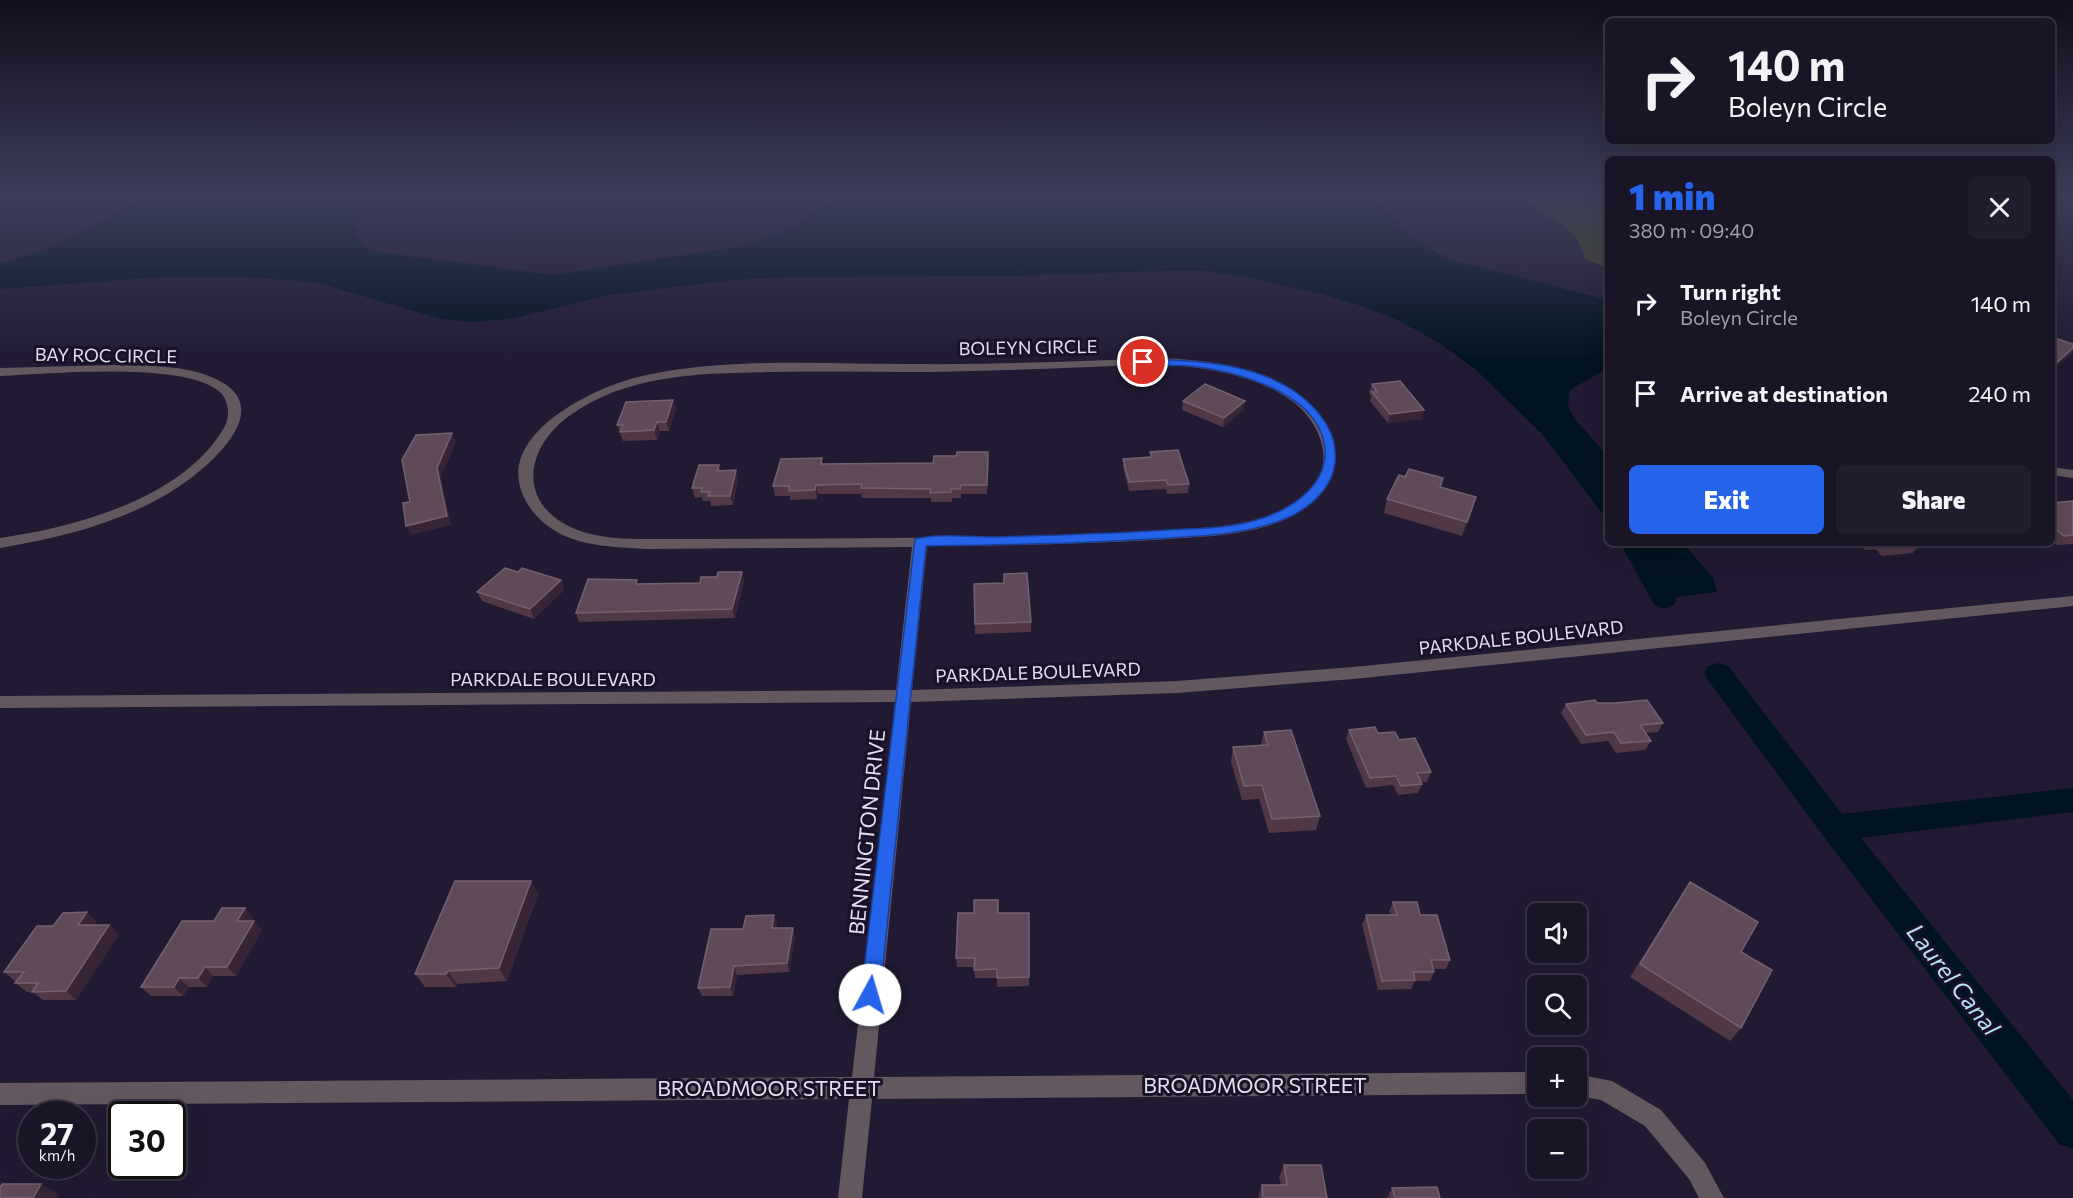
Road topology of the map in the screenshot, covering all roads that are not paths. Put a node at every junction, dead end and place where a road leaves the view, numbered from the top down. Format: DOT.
graph roads {
  1 [pos="0,372"];
  2 [pos="2055,471"];
  3 [pos="2073,474"];
  4 [pos="920,542"];
  5 [pos="0,543"];
  6 [pos="2073,601"];
  7 [pos="905,696"];
  8 [pos="0,702"];
  9 [pos="1527,1083"];
  10 [pos="860,1086"];
  11 [pos="1587,1087"];
  12 [pos="0,1094"];
  13 [pos="850,1198"];
  14 [pos="1712,1198"];
  1 -- 5 [label="street, BAY ROC CIRCLE"];
  2 -- 3 [label="street"];
  4 -- 4 [label="street, BOLEYN CIRCLE"];
  4 -- 7 [label="street, BENNINGTON DRIVE"];
  6 -- 7 [label="street, PARKDALE BOULEVARD"];
  7 -- 8 [label="street, PARKDALE BOULEVARD"];
  7 -- 10 [label="street, BENNINGTON DRIVE"];
  9 -- 10 [label="street, BROADMOOR STREET"];
  10 -- 12 [label="street, BROADMOOR STREET"];
  10 -- 13 [label="street, BENNINGTON DRIVE"];
  11 -- 14 [label="street"];
}
